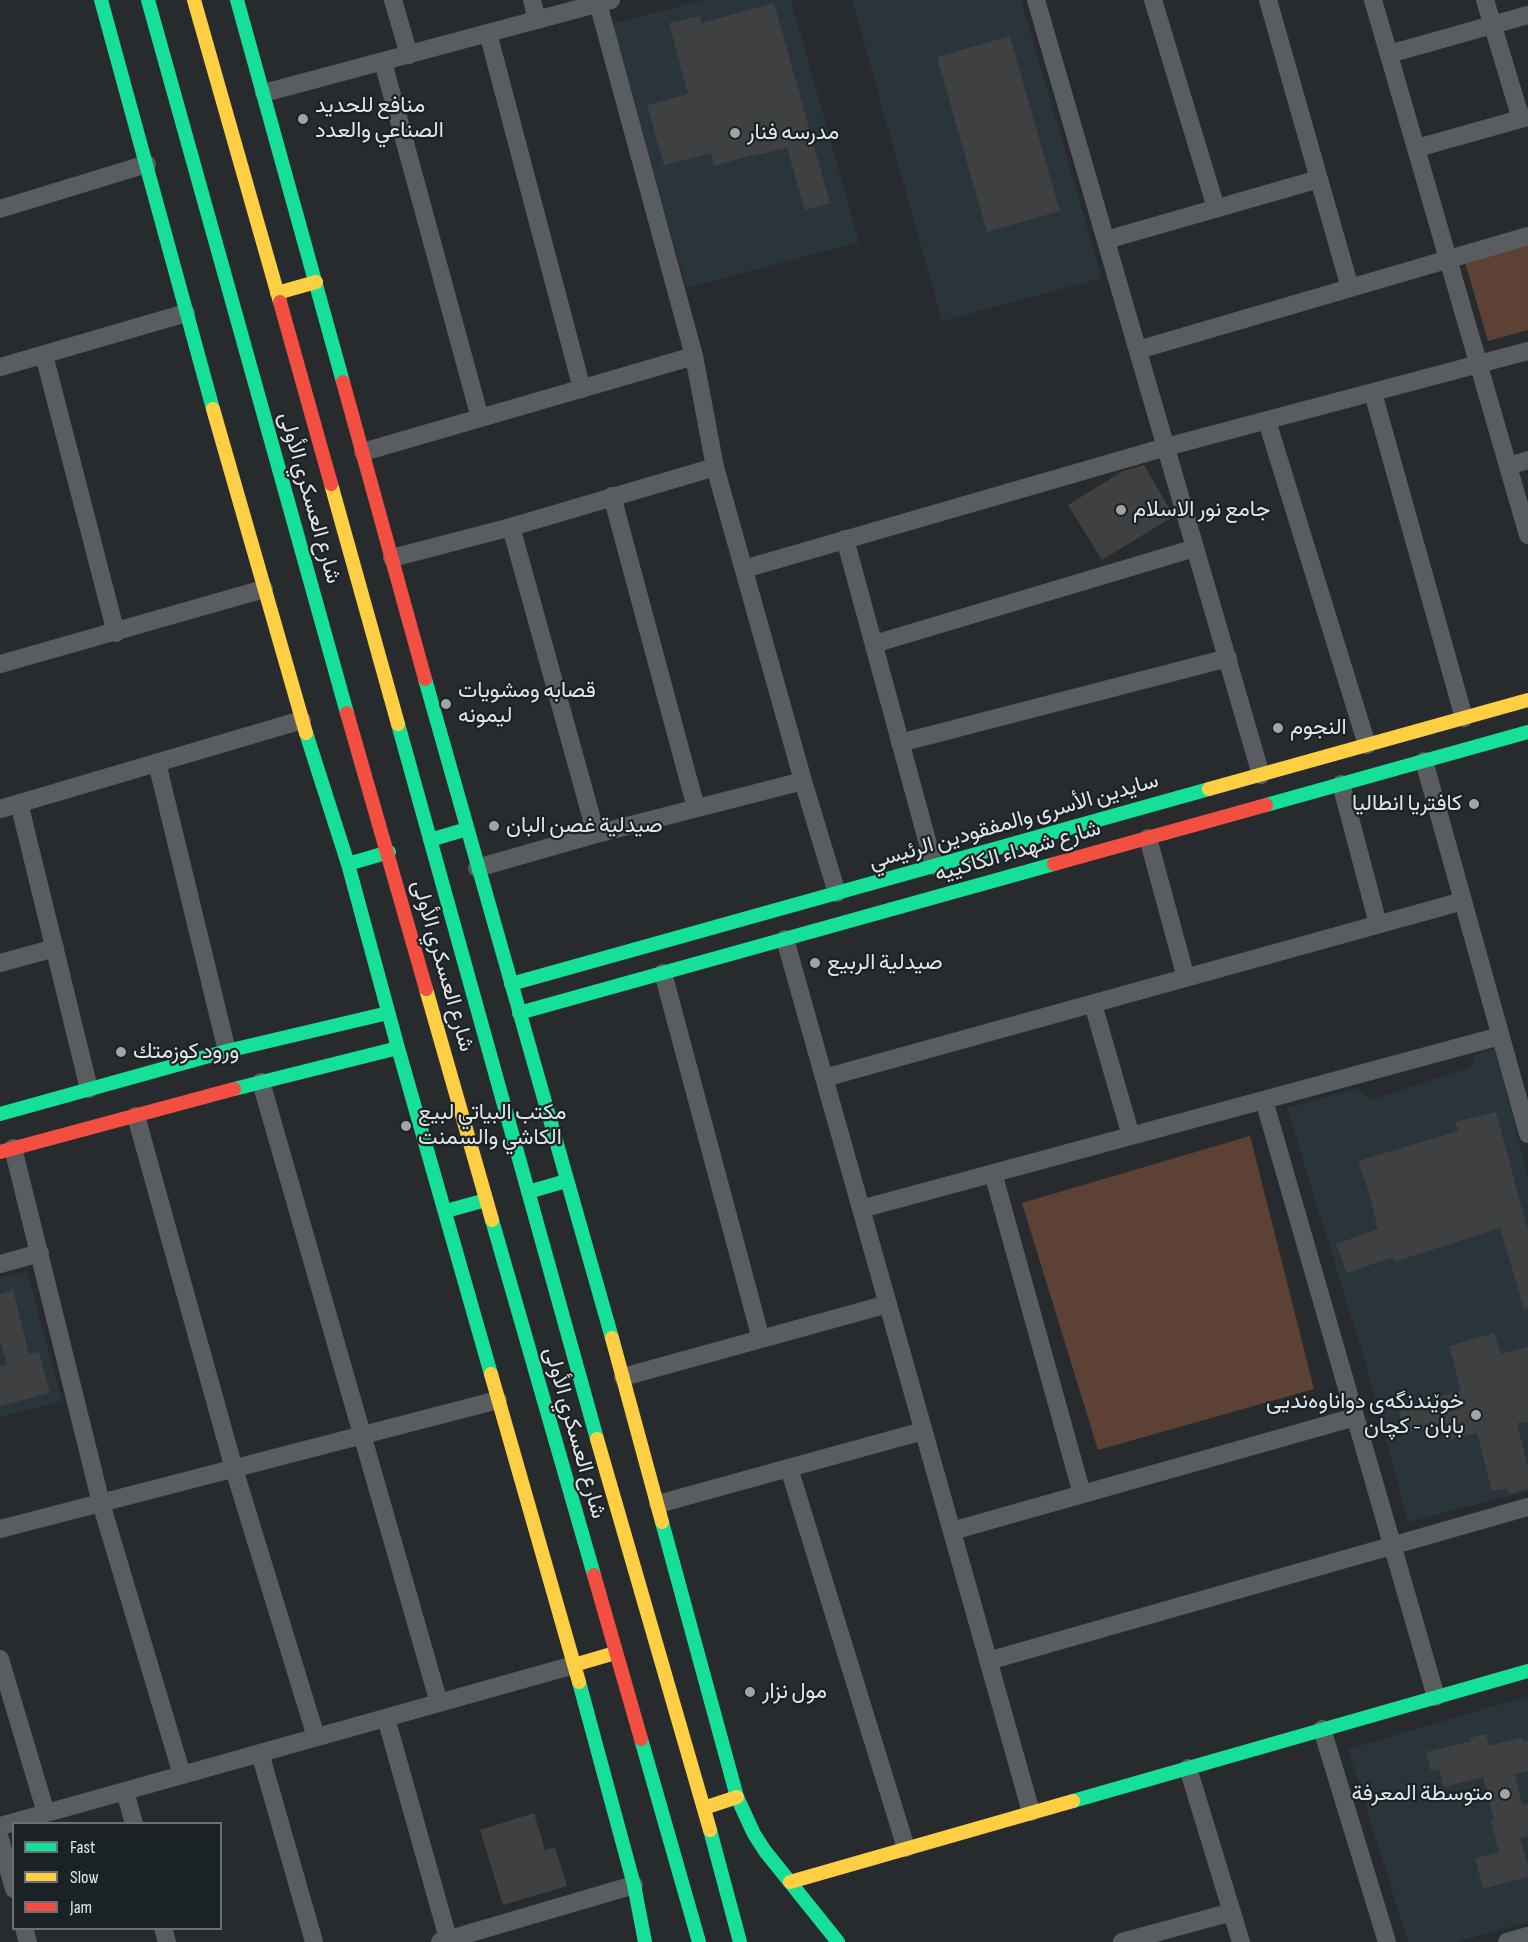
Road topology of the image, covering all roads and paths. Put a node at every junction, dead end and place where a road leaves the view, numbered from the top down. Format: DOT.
graph roads {
  1 [pos="101,0"];
  2 [pos="148,0"];
  3 [pos="194,0"];
  4 [pos="237,0"];
  5 [pos="393,0"];
  6 [pos="532,0"];
  7 [pos="1036,0"];
  8 [pos="1153,0"];
  9 [pos="1268,0"];
  10 [pos="1373,0"];
  11 [pos="1485,0"];
  12 [pos="604,2"];
  13 [pos="1528,15"];
  14 [pos="537,20"];
  15 [pos="1492,25"];
  16 [pos="488,33"];
  17 [pos="1389,54"];
  18 [pos="409,55"];
  19 [pos="383,62"];
  20 [pos="264,93"];
  21 [pos="1524,118"];
  22 [pos="1417,148"];
  23 [pos="147,164"];
  24 [pos="1319,178"];
  25 [pos="1216,208"];
  26 [pos="0,209"];
  27 [pos="1528,236"];
  28 [pos="1106,240"];
  29 [pos="1449,258"];
  30 [pos="316,282"];
  31 [pos="1350,288"];
  32 [pos="277,293"];
  33 [pos="186,313"];
  34 [pos="1138,350"];
  35 [pos="1528,351"];
  36 [pos="44,355"];
  37 [pos="694,356"];
  38 [pos="1480,365"];
  39 [pos="0,367"];
  40 [pos="582,388"];
  41 [pos="1373,393"];
  42 [pos="480,418"];
  43 [pos="1267,421"];
  44 [pos="1166,447"];
  45 [pos="363,452"];
  46 [pos="1528,460"];
  47 [pos="1508,466"];
  48 [pos="716,467"];
  49 [pos="612,496"];
  50 [pos="511,526"];
  51 [pos="1528,534"];
  52 [pos="845,539"];
  53 [pos="1196,548"];
  54 [pos="392,558"];
  55 [pos="744,569"];
  56 [pos="264,589"];
  57 [pos="116,633"];
  58 [pos="874,644"];
  59 [pos="1228,658"];
  60 [pos="0,664"];
  61 [pos="1528,700"];
  62 [pos="1464,718"];
  63 [pos="303,720"];
  64 [pos="1528,732"];
  65 [pos="900,743"];
  66 [pos="1367,745"];
  67 [pos="1424,761"];
  68 [pos="157,763"];
  69 [pos="1261,775"];
  70 [pos="803,782"];
  71 [pos="1341,784"];
  72 [pos="19,803"];
  73 [pos="696,808"];
  74 [pos="0,809"];
  75 [pos="467,829"];
  76 [pos="596,834"];
  77 [pos="1148,838"];
  78 [pos="430,840"];
  79 [pos="388,852"];
  80 [pos="348,864"];
  81 [pos="934,866"];
  82 [pos="477,868"];
  83 [pos="837,893"];
  84 [pos="1463,901"];
  85 [pos="1378,924"];
  86 [pos="785,939"];
  87 [pos="54,948"];
  88 [pos="0,963"];
  89 [pos="663,973"];
  90 [pos="1186,978"];
  91 [pos="511,984"];
  92 [pos="1093,1004"];
  93 [pos="388,1012"];
  94 [pos="519,1013"];
  95 [pos="1500,1036"];
  96 [pos="398,1048"];
  97 [pos="227,1051"];
  98 [pos="824,1078"];
  99 [pos="261,1082"];
  100 [pos="89,1089"];
  101 [pos="1264,1100"];
  102 [pos="0,1114"];
  103 [pos="136,1116"];
  104 [pos="1528,1134"];
  105 [pos="1131,1136"];
  106 [pos="7,1150"];
  107 [pos="993,1173"];
  108 [pos="566,1181"];
  109 [pos="528,1192"];
  110 [pos="486,1200"];
  111 [pos="861,1209"];
  112 [pos="446,1211"];
  113 [pos="40,1253"];
  114 [pos="0,1264"];
  115 [pos="888,1304"];
  116 [pos="761,1339"];
  117 [pos="623,1377"];
  118 [pos="498,1400"];
  119 [pos="1355,1417"];
  120 [pos="923,1431"];
  121 [pos="364,1435"];
  122 [pos="789,1468"];
  123 [pos="234,1469"];
  124 [pos="1082,1494"];
  125 [pos="101,1503"];
  126 [pos="658,1504"];
  127 [pos="1528,1507"];
  128 [pos="0,1529"];
  129 [pos="952,1531"];
  130 [pos="1392,1546"];
  131 [pos="615,1653"];
  132 [pos="0,1659"];
  133 [pos="988,1661"];
  134 [pos="574,1665"];
  135 [pos="1528,1671"];
  136 [pos="1436,1697"];
  137 [pos="439,1703"];
  138 [pos="386,1718"];
  139 [pos="1322,1729"];
  140 [pos="316,1737"];
  141 [pos="260,1753"];
  142 [pos="1188,1768"];
  143 [pos="182,1775"];
  144 [pos="125,1791"];
  145 [pos="737,1797"];
  146 [pos="704,1808"];
  147 [pos="1030,1812"];
  148 [pos="46,1813"];
  149 [pos="14,1822"];
  150 [pos="133,1822"];
  151 [pos="0,1839"];
  152 [pos="906,1848"];
  153 [pos="12,1881"];
  154 [pos="790,1882"];
  155 [pos="634,1885"];
  156 [pos="1232,1912"];
  157 [pos="1528,1936"];
  158 [pos="446,1941"];
  159 [pos="314,1942"];
  160 [pos="645,1942"];
  161 [pos="699,1942"];
  162 [pos="740,1942"];
  163 [pos="838,1942"];
  164 [pos="1122,1942"];
  165 [pos="1241,1942"];
  166 [pos="1387,1942"];
  167 [pos="1507,1942"];
  1 -- 23 [label="main road"];
  2 -- 79 [label="main road, شارع العسكري الأولى"];
  3 -- 32 [label="main road, شارع العسكري الأولى"];
  4 -- 20 [label="main road"];
  5 -- 18 [label="street"];
  6 -- 14 [label="street"];
  7 -- 28 [label="street"];
  8 -- 25 [label="street"];
  9 -- 24 [label="street"];
  10 -- 17 [label="street"];
  11 -- 15 [label="street"];
  12 -- 14 [label="street"];
  12 -- 37 [label="street"];
  13 -- 15 [label="street"];
  14 -- 16 [label="street"];
  15 -- 17 [label="street"];
  15 -- 21 [label="street"];
  16 -- 18 [label="street"];
  16 -- 40 [label="street"];
  17 -- 22 [label="street"];
  18 -- 19 [label="street"];
  19 -- 20 [label="street"];
  19 -- 42 [label="street"];
  20 -- 30 [label="main road"];
  21 -- 22 [label="street"];
  22 -- 29 [label="street"];
  23 -- 26 [label="street"];
  23 -- 33 [label="main road"];
  24 -- 25 [label="street"];
  24 -- 31 [label="street"];
  25 -- 28 [label="street"];
  27 -- 29 [label="street"];
  28 -- 34 [label="street"];
  29 -- 31 [label="street"];
  29 -- 38 [label="street"];
  30 -- 32 [label="main road"];
  30 -- 45 [label="main road"];
  31 -- 34 [label="street"];
  32 -- 78 [label="main road, شارع العسكري الأولى"];
  33 -- 36 [label="street"];
  33 -- 56 [label="main road"];
  34 -- 44 [label="street"];
  35 -- 38 [label="street"];
  36 -- 39 [label="street"];
  36 -- 57 [label="street"];
  37 -- 40 [label="street"];
  37 -- 48 [label="street"];
  38 -- 41 [label="street"];
  38 -- 47 [label="street"];
  40 -- 42 [label="street"];
  41 -- 43 [label="street"];
  41 -- 62 [label="street"];
  42 -- 45 [label="street"];
  43 -- 44 [label="street"];
  43 -- 66 [label="street"];
  44 -- 52 [label="street"];
  44 -- 53 [label="street"];
  45 -- 54 [label="main road"];
  46 -- 47 [label="street"];
  47 -- 51 [label="street"];
  48 -- 49 [label="street"];
  48 -- 55 [label="street"];
  49 -- 50 [label="street"];
  49 -- 73 [label="street"];
  50 -- 54 [label="street"];
  50 -- 76 [label="street"];
  52 -- 55 [label="street"];
  52 -- 58 [label="street"];
  53 -- 58 [label="street"];
  53 -- 59 [label="street"];
  54 -- 75 [label="main road"];
  55 -- 70 [label="street"];
  56 -- 57 [label="street"];
  56 -- 63 [label="main road"];
  57 -- 60 [label="street"];
  58 -- 65 [label="street"];
  59 -- 65 [label="street"];
  59 -- 69 [label="street"];
  61 -- 62 [label="main road, سايدين الأسرى والمفقودين الرئيسي"];
  62 -- 66 [label="main road, سايدين الأسرى والمفقودين الرئيسي"];
  63 -- 68 [label="street"];
  63 -- 80 [label="main road"];
  64 -- 67 [label="main road, شارع شهداء الكاكييه"];
  65 -- 81 [label="street"];
  66 -- 69 [label="main road, سايدين الأسرى والمفقودين الرئيسي"];
  67 -- 71 [label="main road, شارع شهداء الكاكييه"];
  67 -- 84 [label="street"];
  68 -- 72 [label="street"];
  68 -- 97 [label="street"];
  69 -- 81 [label="main road, سايدين الأسرى والمفقودين الرئيسي"];
  70 -- 73 [label="street"];
  70 -- 83 [label="street"];
  71 -- 77 [label="main road, شارع شهداء الكاكييه"];
  71 -- 85 [label="street"];
  72 -- 74 [label="street"];
  72 -- 87 [label="street"];
  73 -- 76 [label="street"];
  75 -- 78 [label="main road"];
  75 -- 82 [label="main road"];
  76 -- 82 [label="street"];
  77 -- 86 [label="main road, شارع شهداء الكاكييه"];
  77 -- 90 [label="street"];
  78 -- 109 [label="main road, شارع العسكري الأولى"];
  79 -- 80 [label="main road"];
  79 -- 110 [label="main road, شارع العسكري الأولى"];
  80 -- 93 [label="main road"];
  81 -- 83 [label="main road, سايدين الأسرى والمفقودين الرئيسي"];
  82 -- 91 [label="main road"];
  83 -- 91 [label="main road, سايدين الأسرى والمفقودين الرئيسي"];
  84 -- 85 [label="street"];
  84 -- 95 [label="street"];
  85 -- 90 [label="street"];
  86 -- 89 [label="main road, شارع شهداء الكاكييه"];
  86 -- 98 [label="street"];
  87 -- 88 [label="street"];
  87 -- 100 [label="street"];
  89 -- 94 [label="main road, شارع شهداء الكاكييه"];
  89 -- 116 [label="street"];
  90 -- 92 [label="street"];
  91 -- 94 [label="main road"];
  92 -- 98 [label="street"];
  92 -- 105 [label="street"];
  93 -- 96 [label="main road"];
  93 -- 97 [label="main road"];
  94 -- 108 [label="main road"];
  95 -- 101 [label="street"];
  95 -- 104 [label="street"];
  96 -- 99 [label="main road"];
  96 -- 112 [label="main road"];
  97 -- 100 [label="main road"];
  98 -- 111 [label="street"];
  99 -- 103 [label="main road"];
  99 -- 121 [label="street"];
  100 -- 102 [label="main road"];
  101 -- 105 [label="street"];
  101 -- 119 [label="street"];
  103 -- 106 [label="main road"];
  103 -- 123 [label="street"];
  105 -- 107 [label="street"];
  106 -- 113 [label="street"];
  107 -- 111 [label="street"];
  107 -- 124 [label="street"];
  108 -- 109 [label="main road"];
  108 -- 117 [label="main road"];
  109 -- 146 [label="main road, شارع العسكري الأولى"];
  110 -- 112 [label="main road"];
  110 -- 131 [label="main road, شارع العسكري الأولى"];
  111 -- 115 [label="street"];
  112 -- 118 [label="main road"];
  113 -- 114 [label="street"];
  113 -- 125 [label="street"];
  115 -- 116 [label="street"];
  115 -- 120 [label="street"];
  116 -- 117 [label="street"];
  117 -- 126 [label="main road"];
  118 -- 121 [label="street"];
  118 -- 134 [label="main road"];
  119 -- 124 [label="street"];
  119 -- 130 [label="street"];
  120 -- 122 [label="street"];
  120 -- 129 [label="street"];
  121 -- 123 [label="street"];
  121 -- 137 [label="street"];
  122 -- 126 [label="street"];
  122 -- 152 [label="street"];
  123 -- 125 [label="street"];
  123 -- 140 [label="street"];
  124 -- 129 [label="street"];
  125 -- 128 [label="street"];
  125 -- 143 [label="street"];
  126 -- 145 [label="main road"];
  127 -- 130 [label="street"];
  129 -- 133 [label="street"];
  130 -- 133 [label="street"];
  130 -- 136 [label="street"];
  131 -- 134 [label="main road"];
  131 -- 161 [label="main road, شارع العسكري الأولى"];
  132 -- 148 [label="street"];
  133 -- 147 [label="street"];
  134 -- 137 [label="street"];
  134 -- 155 [label="main road"];
  135 -- 136 [label="main road"];
  136 -- 139 [label="main road"];
  137 -- 138 [label="street"];
  138 -- 140 [label="street"];
  138 -- 158 [label="street"];
  139 -- 142 [label="main road"];
  139 -- 166 [label="street"];
  140 -- 141 [label="street"];
  141 -- 143 [label="street"];
  141 -- 159 [label="street"];
  142 -- 147 [label="main road"];
  142 -- 156 [label="street"];
  143 -- 144 [label="street"];
  144 -- 148 [label="street"];
  144 -- 150 [label="street"];
  145 -- 146 [label="main road"];
  145 -- 154 [label="main road"];
  146 -- 162 [label="main road, شارع العسكري الأولى"];
  147 -- 152 [label="main road"];
  148 -- 149 [label="street"];
  151 -- 153 [label="street"];
  152 -- 154 [label="main road"];
  154 -- 163 [label="main road"];
  155 -- 158 [label="street"];
  155 -- 160 [label="main road"];
  156 -- 164 [label="street"];
  156 -- 165 [label="street"];
  157 -- 167 [label="street"];
}
